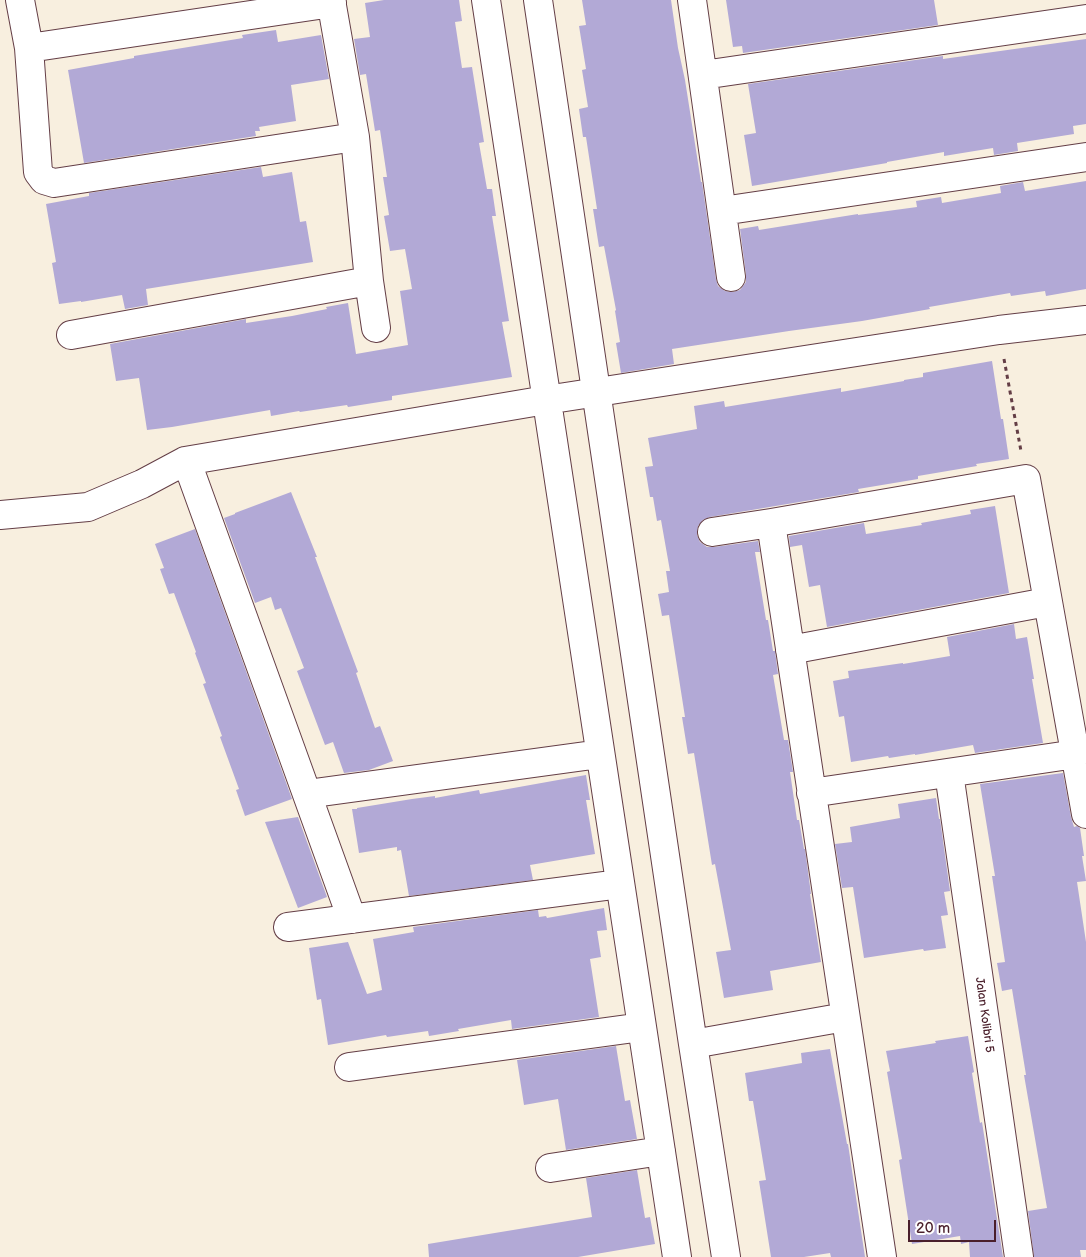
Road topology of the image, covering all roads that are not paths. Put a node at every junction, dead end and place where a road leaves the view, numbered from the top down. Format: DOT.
graph roads {
  1 [pos="20,0"];
  2 [pos="486,0"];
  3 [pos="538,0"];
  4 [pos="692,0"];
  5 [pos="332,1"];
  6 [pos="1086,19"];
  7 [pos="30,48"];
  8 [pos="702,75"];
  9 [pos="355,137"];
  10 [pos="1086,157"];
  11 [pos="722,211"];
  12 [pos="731,277"];
  13 [pos="369,281"];
  14 [pos="1086,320"];
  15 [pos="376,328"];
  16 [pos="72,335"];
  17 [pos="597,393"];
  18 [pos="546,400"];
  19 [pos="185,460"];
  20 [pos="0,515"];
  21 [pos="770,524"];
  22 [pos="712,532"];
  23 [pos="1047,602"];
  24 [pos="790,650"];
  25 [pos="600,754"];
  26 [pos="1076,754"];
  27 [pos="948,773"];
  28 [pos="811,793"];
  29 [pos="307,794"];
  30 [pos="1086,814"];
  31 [pos="620,884"];
  32 [pos="352,919"];
  33 [pos="288,927"];
  34 [pos="845,1017"];
  35 [pos="642,1027"];
  36 [pos="693,1044"];
  37 [pos="349,1067"];
  38 [pos="660,1151"];
  39 [pos="550,1168"];
  40 [pos="677,1257"];
  41 [pos="726,1257"];
  42 [pos="882,1257"];
  43 [pos="1019,1257"];
  1 -- 7 [label="street"];
  2 -- 18 [label="street"];
  3 -- 17 [label="street"];
  4 -- 8 [label="street"];
  5 -- 7 [label="street"];
  5 -- 9 [label="street"];
  6 -- 8 [label="street"];
  7 -- 9 [label="street"];
  8 -- 11 [label="street"];
  9 -- 13 [label="street"];
  10 -- 11 [label="street"];
  11 -- 12 [label="street"];
  13 -- 15 [label="street"];
  13 -- 16 [label="street"];
  14 -- 17 [label="street"];
  17 -- 18 [label="street"];
  17 -- 36 [label="street"];
  18 -- 19 [label="street"];
  18 -- 25 [label="street"];
  19 -- 20 [label="street"];
  19 -- 29 [label="street"];
  21 -- 22 [label="street"];
  21 -- 23 [label="street"];
  21 -- 24 [label="street"];
  23 -- 24 [label="street"];
  23 -- 26 [label="street"];
  24 -- 28 [label="street"];
  25 -- 29 [label="street"];
  25 -- 31 [label="street"];
  26 -- 27 [label="street"];
  26 -- 30 [label="street"];
  27 -- 28 [label="street"];
  27 -- 43 [label="street, Jalan Kolibri 5"];
  28 -- 34 [label="street"];
  29 -- 32 [label="street"];
  31 -- 32 [label="street"];
  31 -- 35 [label="street"];
  32 -- 33 [label="street"];
  34 -- 36 [label="street"];
  34 -- 42 [label="street"];
  35 -- 37 [label="street"];
  35 -- 38 [label="street"];
  36 -- 41 [label="street"];
  38 -- 39 [label="street"];
  38 -- 40 [label="street"];
}
